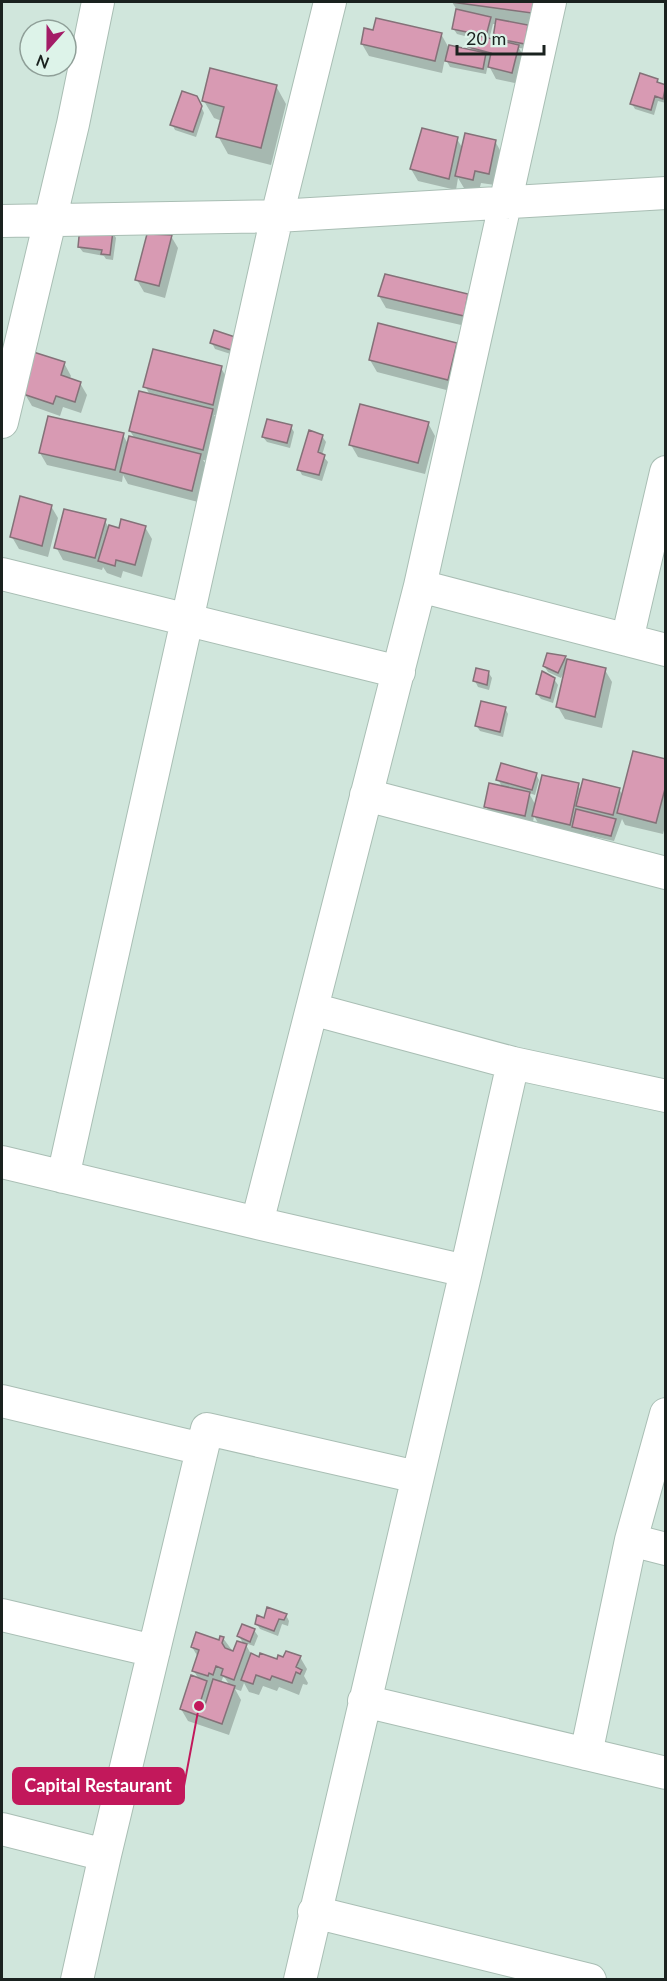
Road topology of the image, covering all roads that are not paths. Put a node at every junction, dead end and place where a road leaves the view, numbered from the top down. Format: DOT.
graph roads {
  1 [pos="98,2"];
  2 [pos="330,2"];
  3 [pos="550,2"];
  4 [pos="666,193"];
  5 [pos="506,201"];
  6 [pos="277,216"];
  7 [pos="49,219"];
  8 [pos="2,221"];
  9 [pos="2,422"];
  10 [pos="666,472"];
  11 [pos="2,574"];
  12 [pos="420,586"];
  13 [pos="187,620"];
  14 [pos="627,640"];
  15 [pos="666,650"];
  16 [pos="399,672"];
  17 [pos="366,795"];
  18 [pos="666,873"];
  19 [pos="312,1009"];
  20 [pos="513,1063"];
  21 [pos="666,1096"];
  22 [pos="2,1162"];
  23 [pos="63,1177"];
  24 [pos="257,1223"];
  25 [pos="466,1271"];
  26 [pos="2,1401"];
  27 [pos="666,1414"];
  28 [pos="202,1449"];
  29 [pos="417,1477"];
  30 [pos="631,1540"];
  31 [pos="666,1549"];
  32 [pos="2,1615"];
  33 [pos="154,1651"];
  34 [pos="364,1701"];
  35 [pos="586,1754"];
  36 [pos="666,1773"];
  37 [pos="2,1829"];
  38 [pos="105,1855"];
  39 [pos="314,1912"];
  40 [pos="77,1980"];
  41 [pos="300,1980"];
  42 [pos="590,1980"];
  1 -- 7 [label="street"];
  2 -- 6 [label="street"];
  3 -- 5 [label="street"];
  4 -- 5 [label="street"];
  5 -- 6 [label="street"];
  5 -- 12 [label="street"];
  6 -- 7 [label="street"];
  6 -- 13 [label="street"];
  7 -- 8 [label="street"];
  7 -- 9 [label="street"];
  10 -- 14 [label="street"];
  11 -- 13 [label="street"];
  12 -- 14 [label="street"];
  12 -- 16 [label="street"];
  13 -- 16 [label="street"];
  13 -- 23 [label="street"];
  14 -- 15 [label="street"];
  16 -- 17 [label="street"];
  17 -- 18 [label="street"];
  17 -- 19 [label="street"];
  19 -- 20 [label="street"];
  19 -- 24 [label="street"];
  20 -- 21 [label="street"];
  20 -- 25 [label="street"];
  22 -- 23 [label="street"];
  23 -- 24 [label="street"];
  24 -- 25 [label="street"];
  25 -- 29 [label="street"];
  26 -- 28 [label="street"];
  27 -- 30 [label="street"];
  28 -- 29 [label="street"];
  28 -- 33 [label="street"];
  29 -- 34 [label="street"];
  30 -- 31 [label="street"];
  30 -- 35 [label="street"];
  32 -- 33 [label="street"];
  33 -- 38 [label="street"];
  34 -- 35 [label="street"];
  34 -- 39 [label="street"];
  35 -- 36 [label="street"];
  37 -- 38 [label="street"];
  38 -- 40 [label="street"];
  39 -- 41 [label="street"];
  39 -- 42 [label="street"];
}
